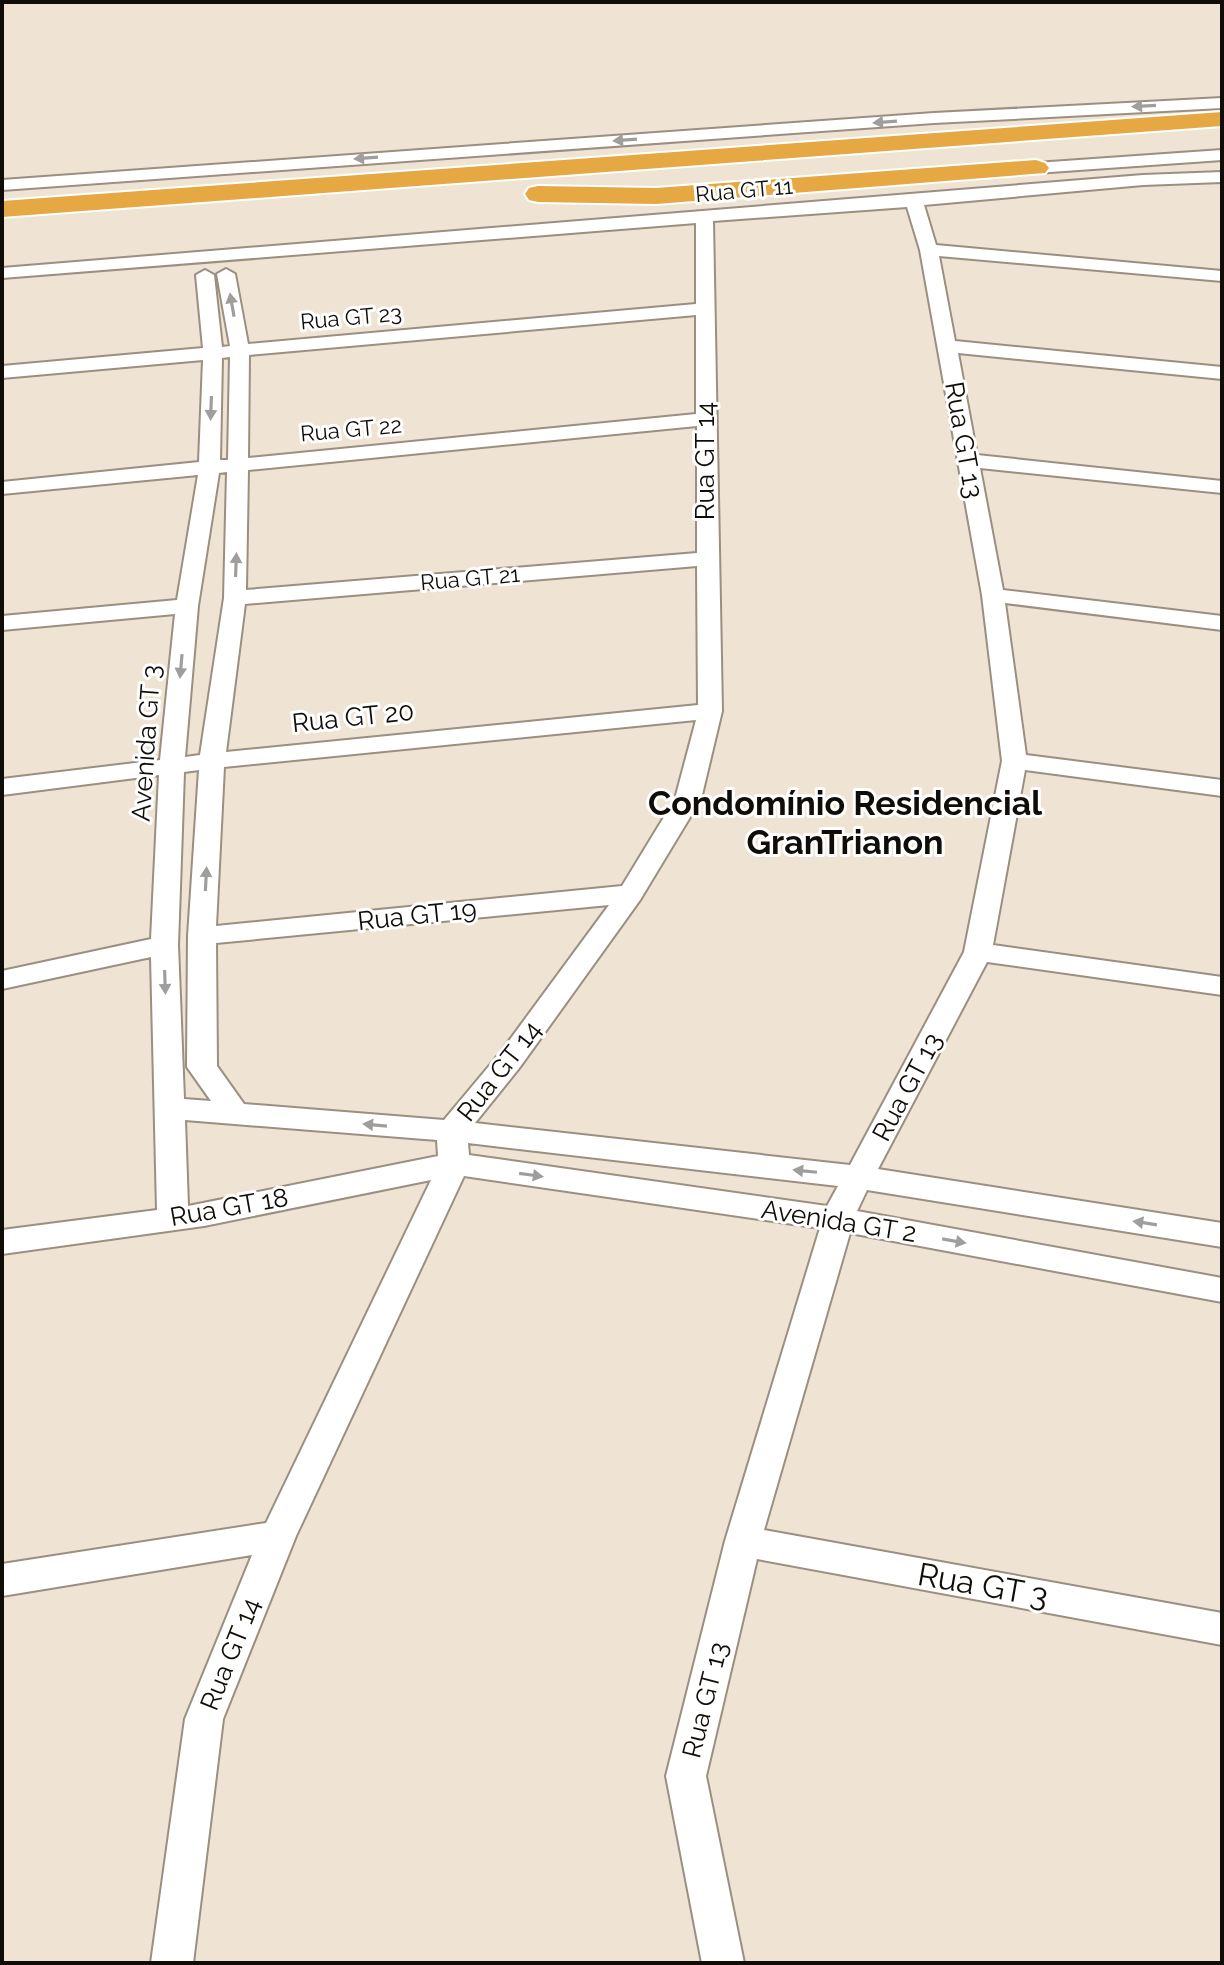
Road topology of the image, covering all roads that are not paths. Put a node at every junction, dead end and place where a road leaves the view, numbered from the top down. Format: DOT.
graph roads {
  1 [pos="1222,103"];
  2 [pos="1222,119"];
  3 [pos="1222,136"];
  4 [pos="1015,149"];
  5 [pos="1222,155"];
  6 [pos="1036,168"];
  7 [pos="1222,177"];
  8 [pos="2,185"];
  9 [pos="424,193"];
  10 [pos="914,201"];
  11 [pos="2,209"];
  12 [pos="704,217"];
  13 [pos="2,225"];
  14 [pos="929,250"];
  15 [pos="216,266"];
  16 [pos="2,273"];
  17 [pos="1222,276"];
  18 [pos="704,309"];
  19 [pos="947,346"];
  20 [pos="240,351"];
  21 [pos="213,354"];
  22 [pos="2,372"];
  23 [pos="1222,373"];
  24 [pos="705,419"];
  25 [pos="966,460"];
  26 [pos="238,464"];
  27 [pos="209,469"];
  28 [pos="1222,487"];
  29 [pos="2,488"];
  30 [pos="706,559"];
  31 [pos="993,595"];
  32 [pos="235,598"];
  33 [pos="187,606"];
  34 [pos="2,623"];
  35 [pos="1222,623"];
  36 [pos="710,711"];
  37 [pos="212,761"];
  38 [pos="1014,761"];
  39 [pos="172,766"];
  40 [pos="2,787"];
  41 [pos="1222,788"];
  42 [pos="631,894"];
  43 [pos="202,936"];
  44 [pos="164,945"];
  45 [pos="978,952"];
  46 [pos="2,980"];
  47 [pos="1222,986"];
  48 [pos="169,1108"];
  49 [pos="236,1114"];
  50 [pos="452,1131"];
  51 [pos="454,1164"];
  52 [pos="856,1177"];
  53 [pos="173,1217"];
  54 [pos="838,1219"];
  55 [pos="1222,1235"];
  56 [pos="2,1242"];
  57 [pos="1222,1290"];
  58 [pos="278,1536"];
  59 [pos="743,1541"];
  60 [pos="2,1580"];
  61 [pos="1222,1629"];
  62 [pos="172,1963"];
  63 [pos="723,1963"];
  1 -- 8 [label="street, one-way"];
  2 -- 11 [label="highway"];
  3 -- 4 [label="highway"];
  4 -- 6 [label="highway"];
  4 -- 9 [label="highway"];
  5 -- 6 [label="street"];
  6 -- 9 [label="highway"];
  7 -- 10 [label="street, Rua GT 11"];
  9 -- 13 [label="highway"];
  10 -- 12 [label="street, Rua GT 11"];
  10 -- 14 [label="street, Rua GT 13"];
  12 -- 15 [label="street, Rua GT 11"];
  12 -- 18 [label="street, Rua GT 14"];
  14 -- 17 [label="street"];
  14 -- 19 [label="street, Rua GT 13"];
  15 -- 16 [label="street"];
  20 -- 15 [label="street, one-way"];
  15 -- 21 [label="street, Avenida GT 3"];
  18 -- 20 [label="street, Rua GT 23"];
  18 -- 24 [label="street, Rua GT 14"];
  19 -- 23 [label="street"];
  19 -- 25 [label="street, Rua GT 13"];
  20 -- 21 [label="street, Rua GT 23"];
  20 -- 26 [label="street"];
  21 -- 22 [label="street, Rua GT 23"];
  21 -- 27 [label="street, Avenida GT 3, one-way"];
  24 -- 26 [label="street, Rua GT 22"];
  24 -- 30 [label="street, Rua GT 14"];
  25 -- 28 [label="street"];
  25 -- 31 [label="street, Rua GT 13"];
  26 -- 27 [label="street, Rua GT 22"];
  32 -- 26 [label="street, one-way"];
  27 -- 29 [label="street, Rua GT 22"];
  27 -- 33 [label="street, Avenida GT 3"];
  30 -- 32 [label="street, Rua GT 21"];
  30 -- 36 [label="street, Rua GT 14"];
  31 -- 35 [label="street"];
  31 -- 38 [label="street, Rua GT 13"];
  32 -- 37 [label="street"];
  33 -- 34 [label="street"];
  33 -- 39 [label="street, Avenida GT 3, one-way"];
  36 -- 37 [label="street, Rua GT 20"];
  36 -- 42 [label="street, Rua GT 14"];
  37 -- 39 [label="street, Rua GT 20"];
  43 -- 37 [label="street, one-way"];
  38 -- 41 [label="street"];
  38 -- 45 [label="street, Rua GT 13"];
  39 -- 40 [label="street, Rua GT 20"];
  39 -- 44 [label="street, Avenida GT 3"];
  42 -- 43 [label="street, Rua GT 19"];
  42 -- 50 [label="street, Rua GT 14"];
  43 -- 49 [label="street"];
  44 -- 46 [label="street"];
  44 -- 48 [label="street, Avenida GT 3, one-way"];
  45 -- 47 [label="street"];
  45 -- 52 [label="street, Rua GT 13"];
  48 -- 49 [label="street, Avenida GT 2"];
  48 -- 53 [label="street, Avenida GT 3"];
  50 -- 49 [label="street, Avenida GT 2, one-way"];
  50 -- 51 [label="street, Rua GT 14"];
  52 -- 50 [label="street, Avenida GT 2, one-way"];
  51 -- 53 [label="street, Rua GT 18"];
  51 -- 54 [label="street, Avenida GT 2, one-way"];
  51 -- 58 [label="street, Rua GT 14"];
  52 -- 54 [label="street, Rua GT 13"];
  55 -- 52 [label="street, Avenida GT 2, one-way"];
  53 -- 56 [label="street, Rua GT 18"];
  54 -- 57 [label="street, Avenida GT 2, one-way"];
  54 -- 59 [label="street, Rua GT 13"];
  58 -- 60 [label="street"];
  58 -- 62 [label="street, Rua GT 14"];
  59 -- 61 [label="street, Rua GT 3"];
  59 -- 63 [label="street, Rua GT 13"];
}
